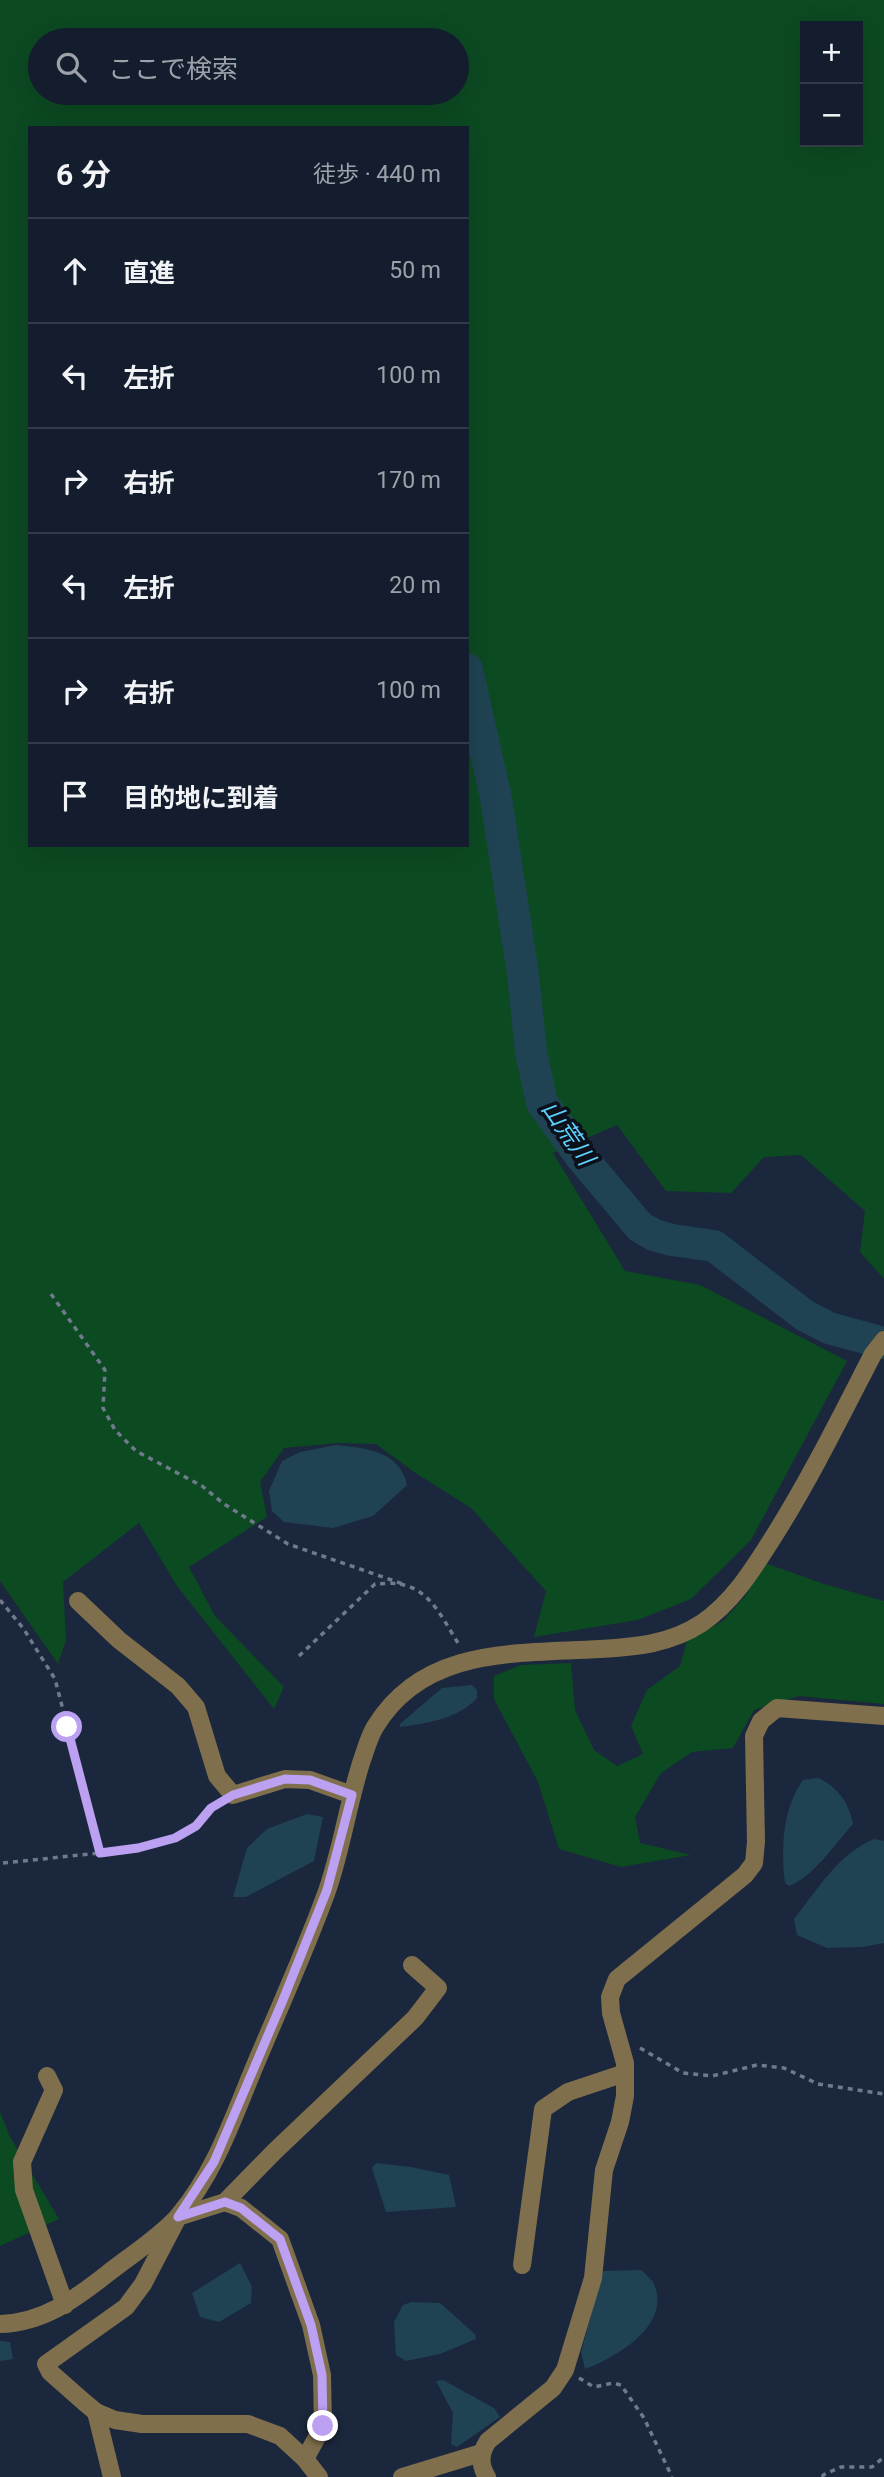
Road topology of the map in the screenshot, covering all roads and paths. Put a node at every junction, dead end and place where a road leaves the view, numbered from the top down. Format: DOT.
graph roads {
  1 [pos="51,1294"];
  2 [pos="884,1339"];
  3 [pos="403,1584"];
  4 [pos="0,1600"];
  5 [pos="78,1601"];
  6 [pos="299,1656"];
  7 [pos="469,1660"];
  8 [pos="884,1716"];
  9 [pos="233,1795"];
  10 [pos="352,1795"];
  11 [pos="100,1853"];
  12 [pos="1,1862"];
  13 [pos="412,1965"];
  14 [pos="617,2034"];
  15 [pos="625,2073"];
  16 [pos="47,2076"];
  17 [pos="884,2094"];
  18 [pos="225,2202"];
  19 [pos="178,2217"];
  20 [pos="522,2265"];
  21 [pos="65,2305"];
  22 [pos="0,2324"];
  23 [pos="565,2370"];
  24 [pos="96,2412"];
  25 [pos="481,2453"];
  26 [pos="884,2457"];
  27 [pos="305,2459"];
  28 [pos="112,2477"];
  29 [pos="319,2477"];
  30 [pos="402,2477"];
  31 [pos="487,2477"];
  32 [pos="672,2477"];
  33 [pos="822,2477"];
  1 -- 3 [label="path"];
  2 -- 7 [label="street"];
  3 -- 6 [label="path"];
  3 -- 7 [label="path"];
  4 -- 11 [label="path"];
  5 -- 9 [label="street"];
  7 -- 10 [label="street"];
  8 -- 14 [label="street"];
  9 -- 10 [label="street"];
  9 -- 11 [label="path"];
  10 -- 19 [label="street"];
  11 -- 12 [label="path"];
  13 -- 18 [label="street"];
  14 -- 15 [label="street"];
  14 -- 17 [label="path"];
  15 -- 20 [label="street"];
  15 -- 23 [label="street"];
  16 -- 21 [label="street"];
  18 -- 19 [label="street"];
  18 -- 27 [label="street"];
  19 -- 21 [label="street"];
  19 -- 24 [label="street"];
  21 -- 22 [label="street"];
  23 -- 25 [label="street"];
  23 -- 32 [label="path"];
  24 -- 27 [label="street"];
  24 -- 28 [label="street"];
  25 -- 30 [label="street"];
  25 -- 31 [label="street"];
  26 -- 33 [label="path"];
  27 -- 29 [label="street"];
}
